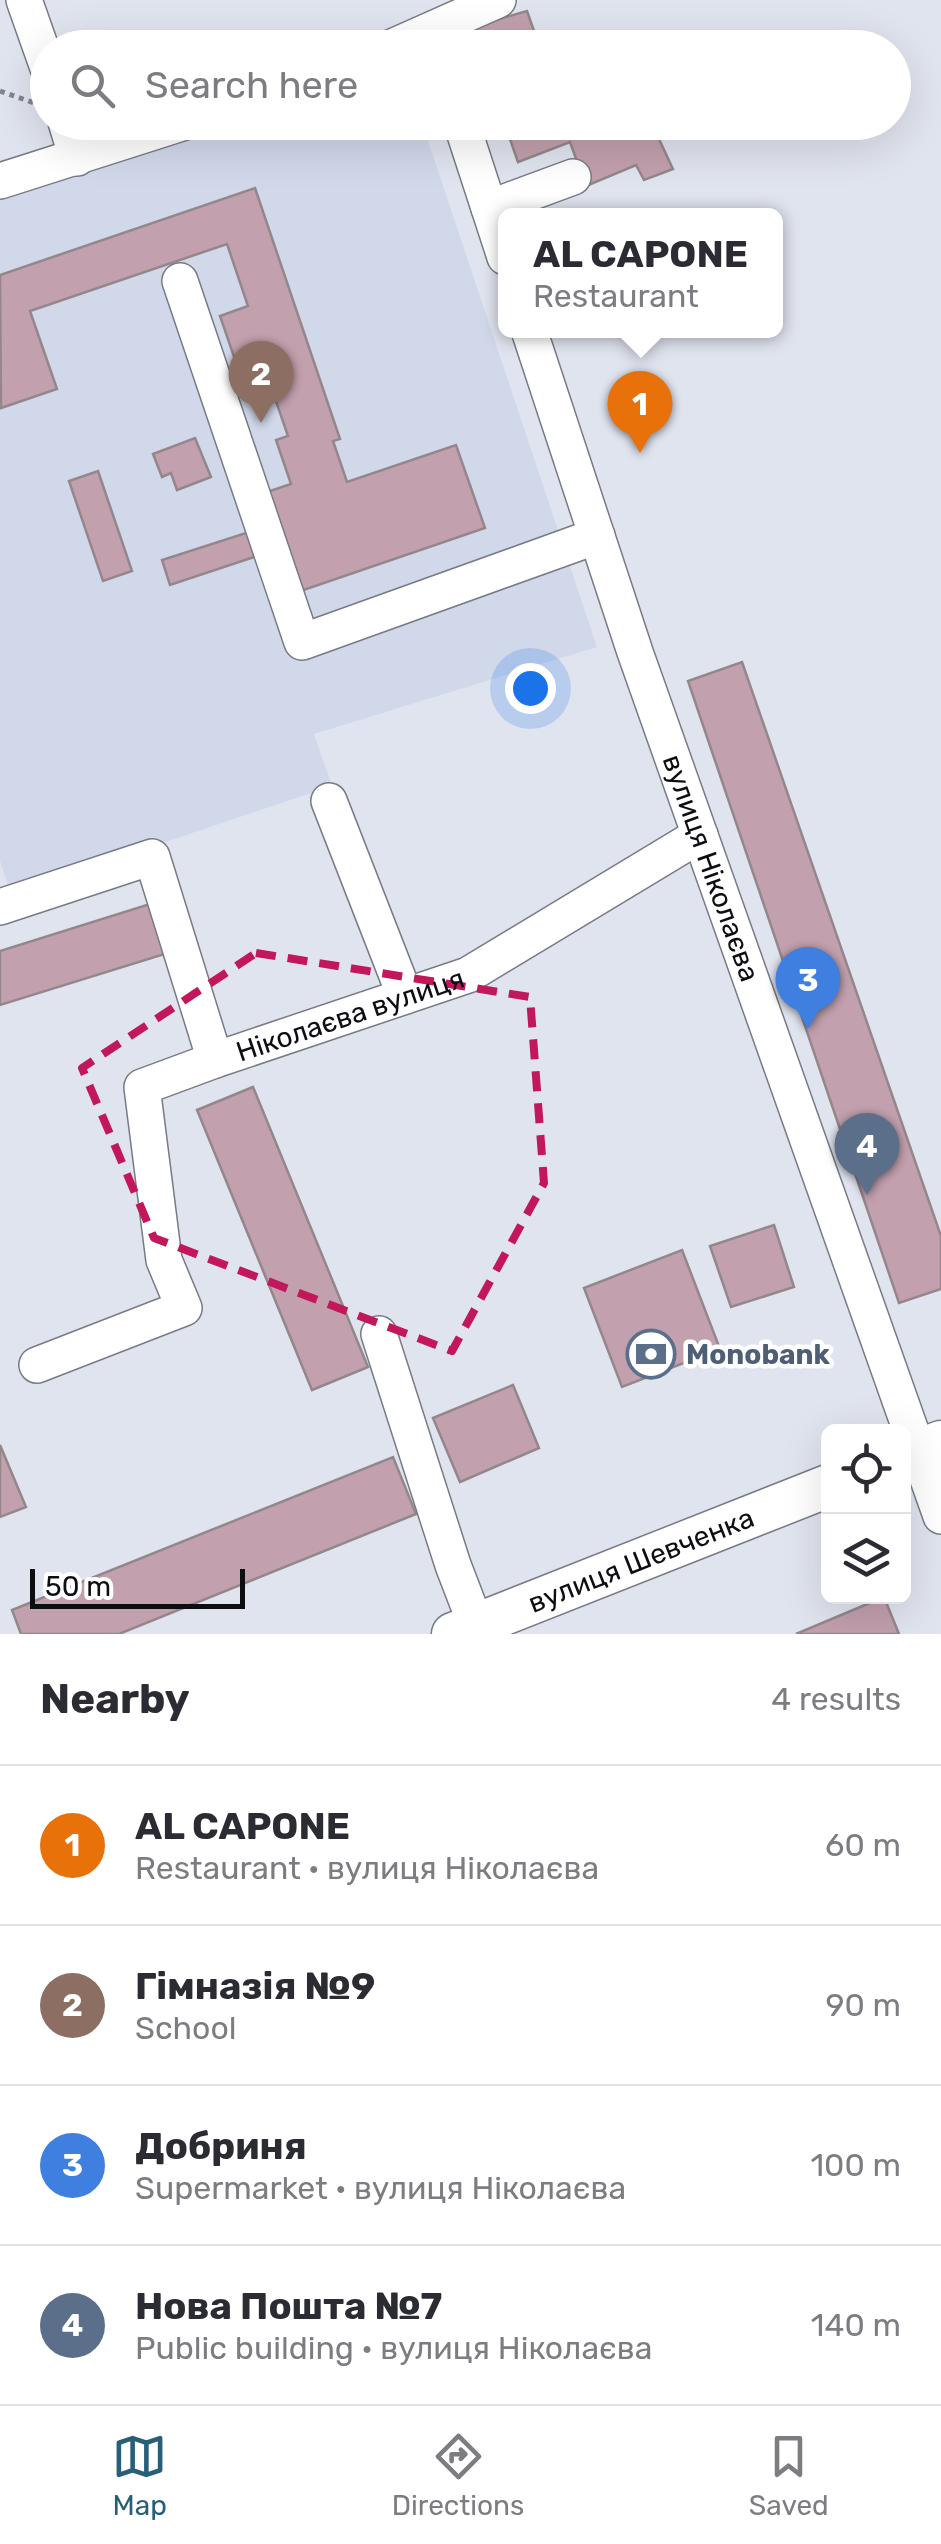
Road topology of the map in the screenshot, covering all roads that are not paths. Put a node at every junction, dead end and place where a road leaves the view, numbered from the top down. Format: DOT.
graph roads {
  1 [pos="24,0"];
  2 [pos="498,0"];
  3 [pos="35,30"];
  4 [pos="449,30"];
  5 [pos="72,140"];
  6 [pos="131,140"];
  7 [pos="466,140"];
  8 [pos="77,158"];
  9 [pos="573,177"];
  10 [pos="0,181"];
  11 [pos="488,208"];
  12 [pos="498,237"];
  13 [pos="180,281"];
  14 [pos="532,338"];
  15 [pos="596,536"];
  16 [pos="329,801"];
  17 [pos="700,835"];
  18 [pos="0,906"];
  19 [pos="405,996"];
  20 [pos="215,1060"];
  21 [pos="379,1334"];
  22 [pos="36,1365"];
  23 [pos="921,1449"];
  24 [pos="821,1489"];
  25 [pos="941,1516"];
  26 [pos="464,1629"];
  1 -- 3 [label="street"];
  2 -- 4 [label="street"];
  5 -- 8 [label="street"];
  6 -- 8 [label="street"];
  7 -- 11 [label="street"];
  8 -- 10 [label="street"];
  9 -- 11 [label="street"];
  11 -- 12 [label="street"];
  13 -- 15 [label="street"];
  14 -- 15 [label="street, вулиця Ніколаєва"];
  15 -- 17 [label="street, вулиця Ніколаєва"];
  16 -- 19 [label="street"];
  17 -- 19 [label="street, Ніколаєва вулиця"];
  17 -- 23 [label="street, вулиця Ніколаєва"];
  18 -- 20 [label="street, Ніколаєва вулиця"];
  19 -- 20 [label="street, Ніколаєва вулиця"];
  20 -- 22 [label="street"];
  21 -- 26 [label="street"];
  23 -- 25 [label="street, вулиця Ніколаєва"];
  24 -- 26 [label="main road, вулиця Шевченка"];
}
